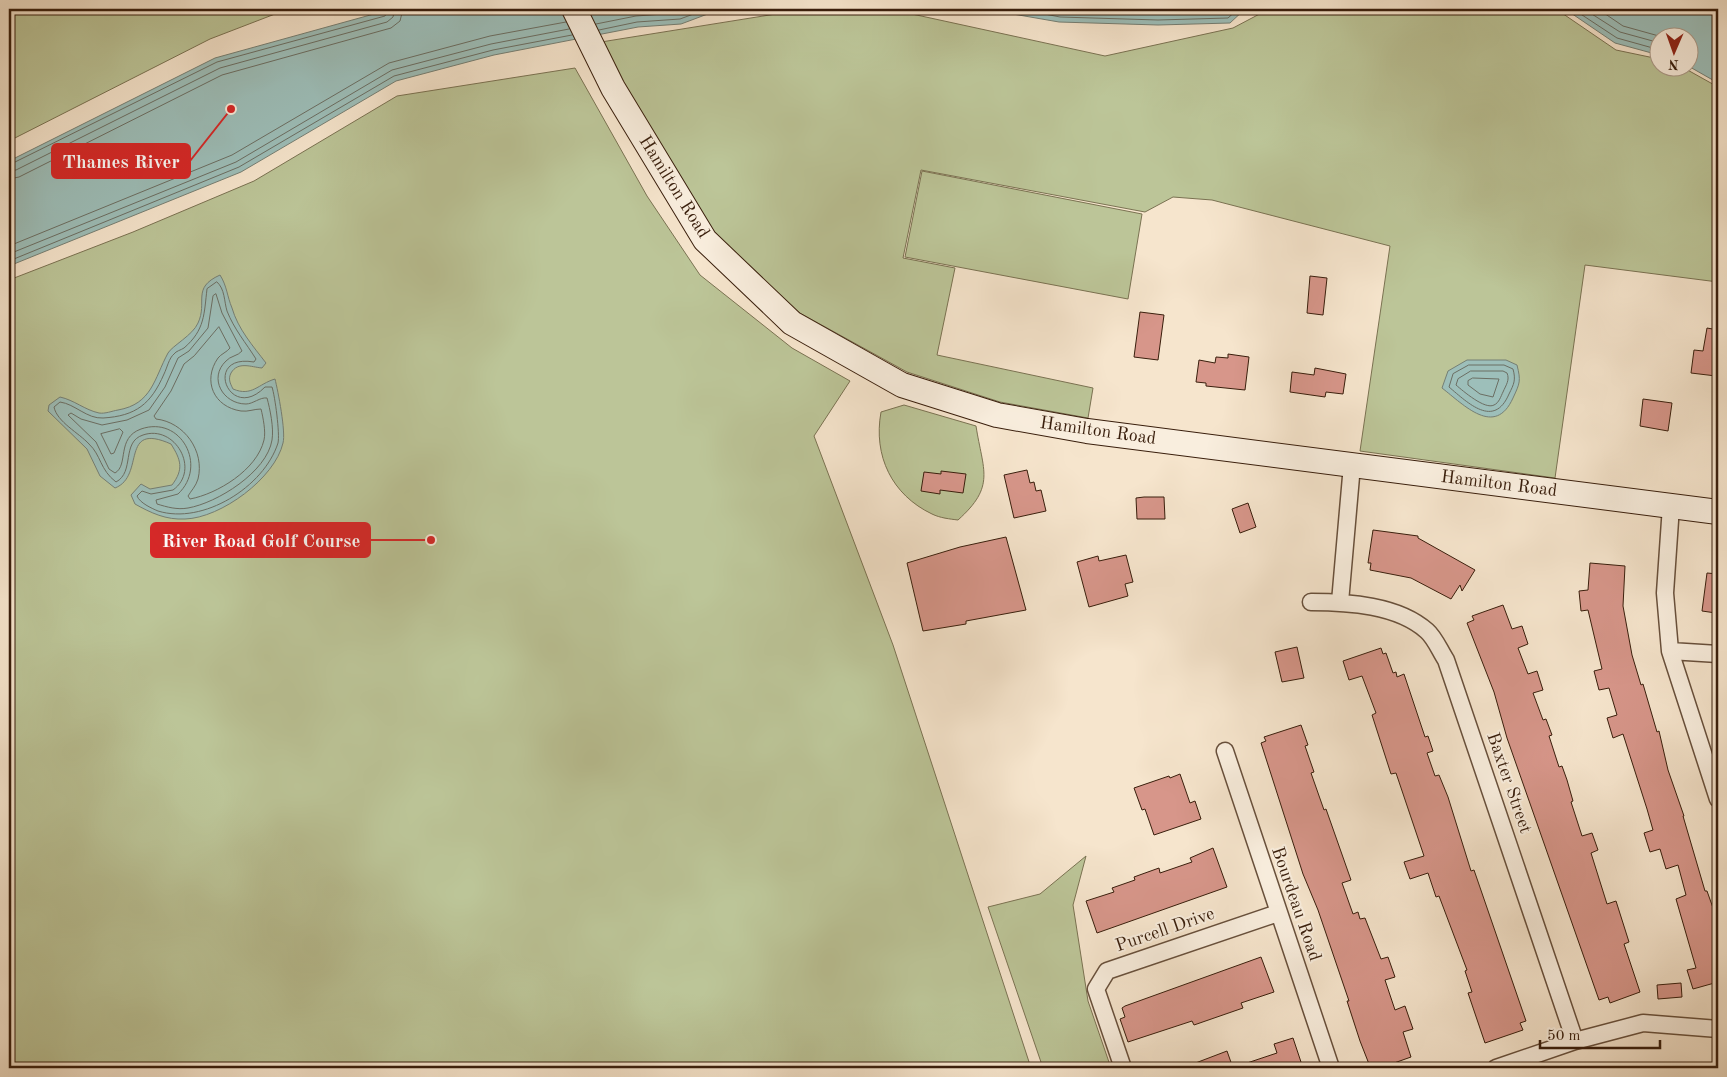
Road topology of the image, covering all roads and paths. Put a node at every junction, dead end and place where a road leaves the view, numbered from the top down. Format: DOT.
graph roads {
  1 [pos="574,9"];
  2 [pos="1352,465"];
  3 [pos="1671,506"];
  4 [pos="1718,512"];
  5 [pos="1311,602"];
  6 [pos="1340,602"];
  7 [pos="1670,651"];
  8 [pos="1718,654"];
  9 [pos="1225,751"];
  10 [pos="1718,799"];
  11 [pos="1278,913"];
  12 [pos="1718,1029"];
  13 [pos="1575,1041"];
  14 [pos="1123,1068"];
  15 [pos="1331,1068"];
  16 [pos="1496,1068"];
  1 -- 2 [label="main road, Hamilton Road"];
  2 -- 3 [label="main road, Hamilton Road"];
  2 -- 6 [label="street"];
  3 -- 4 [label="main road, Hamilton Road"];
  3 -- 7 [label="street"];
  5 -- 6 [label="street, Baxter Street"];
  6 -- 13 [label="street, Baxter Street"];
  7 -- 8 [label="street"];
  7 -- 10 [label="street"];
  9 -- 11 [label="street, Bourdeau Road"];
  11 -- 14 [label="street, Purcell Drive"];
  11 -- 15 [label="street, Bourdeau Road"];
  12 -- 13 [label="street"];
  13 -- 16 [label="street"];
}
